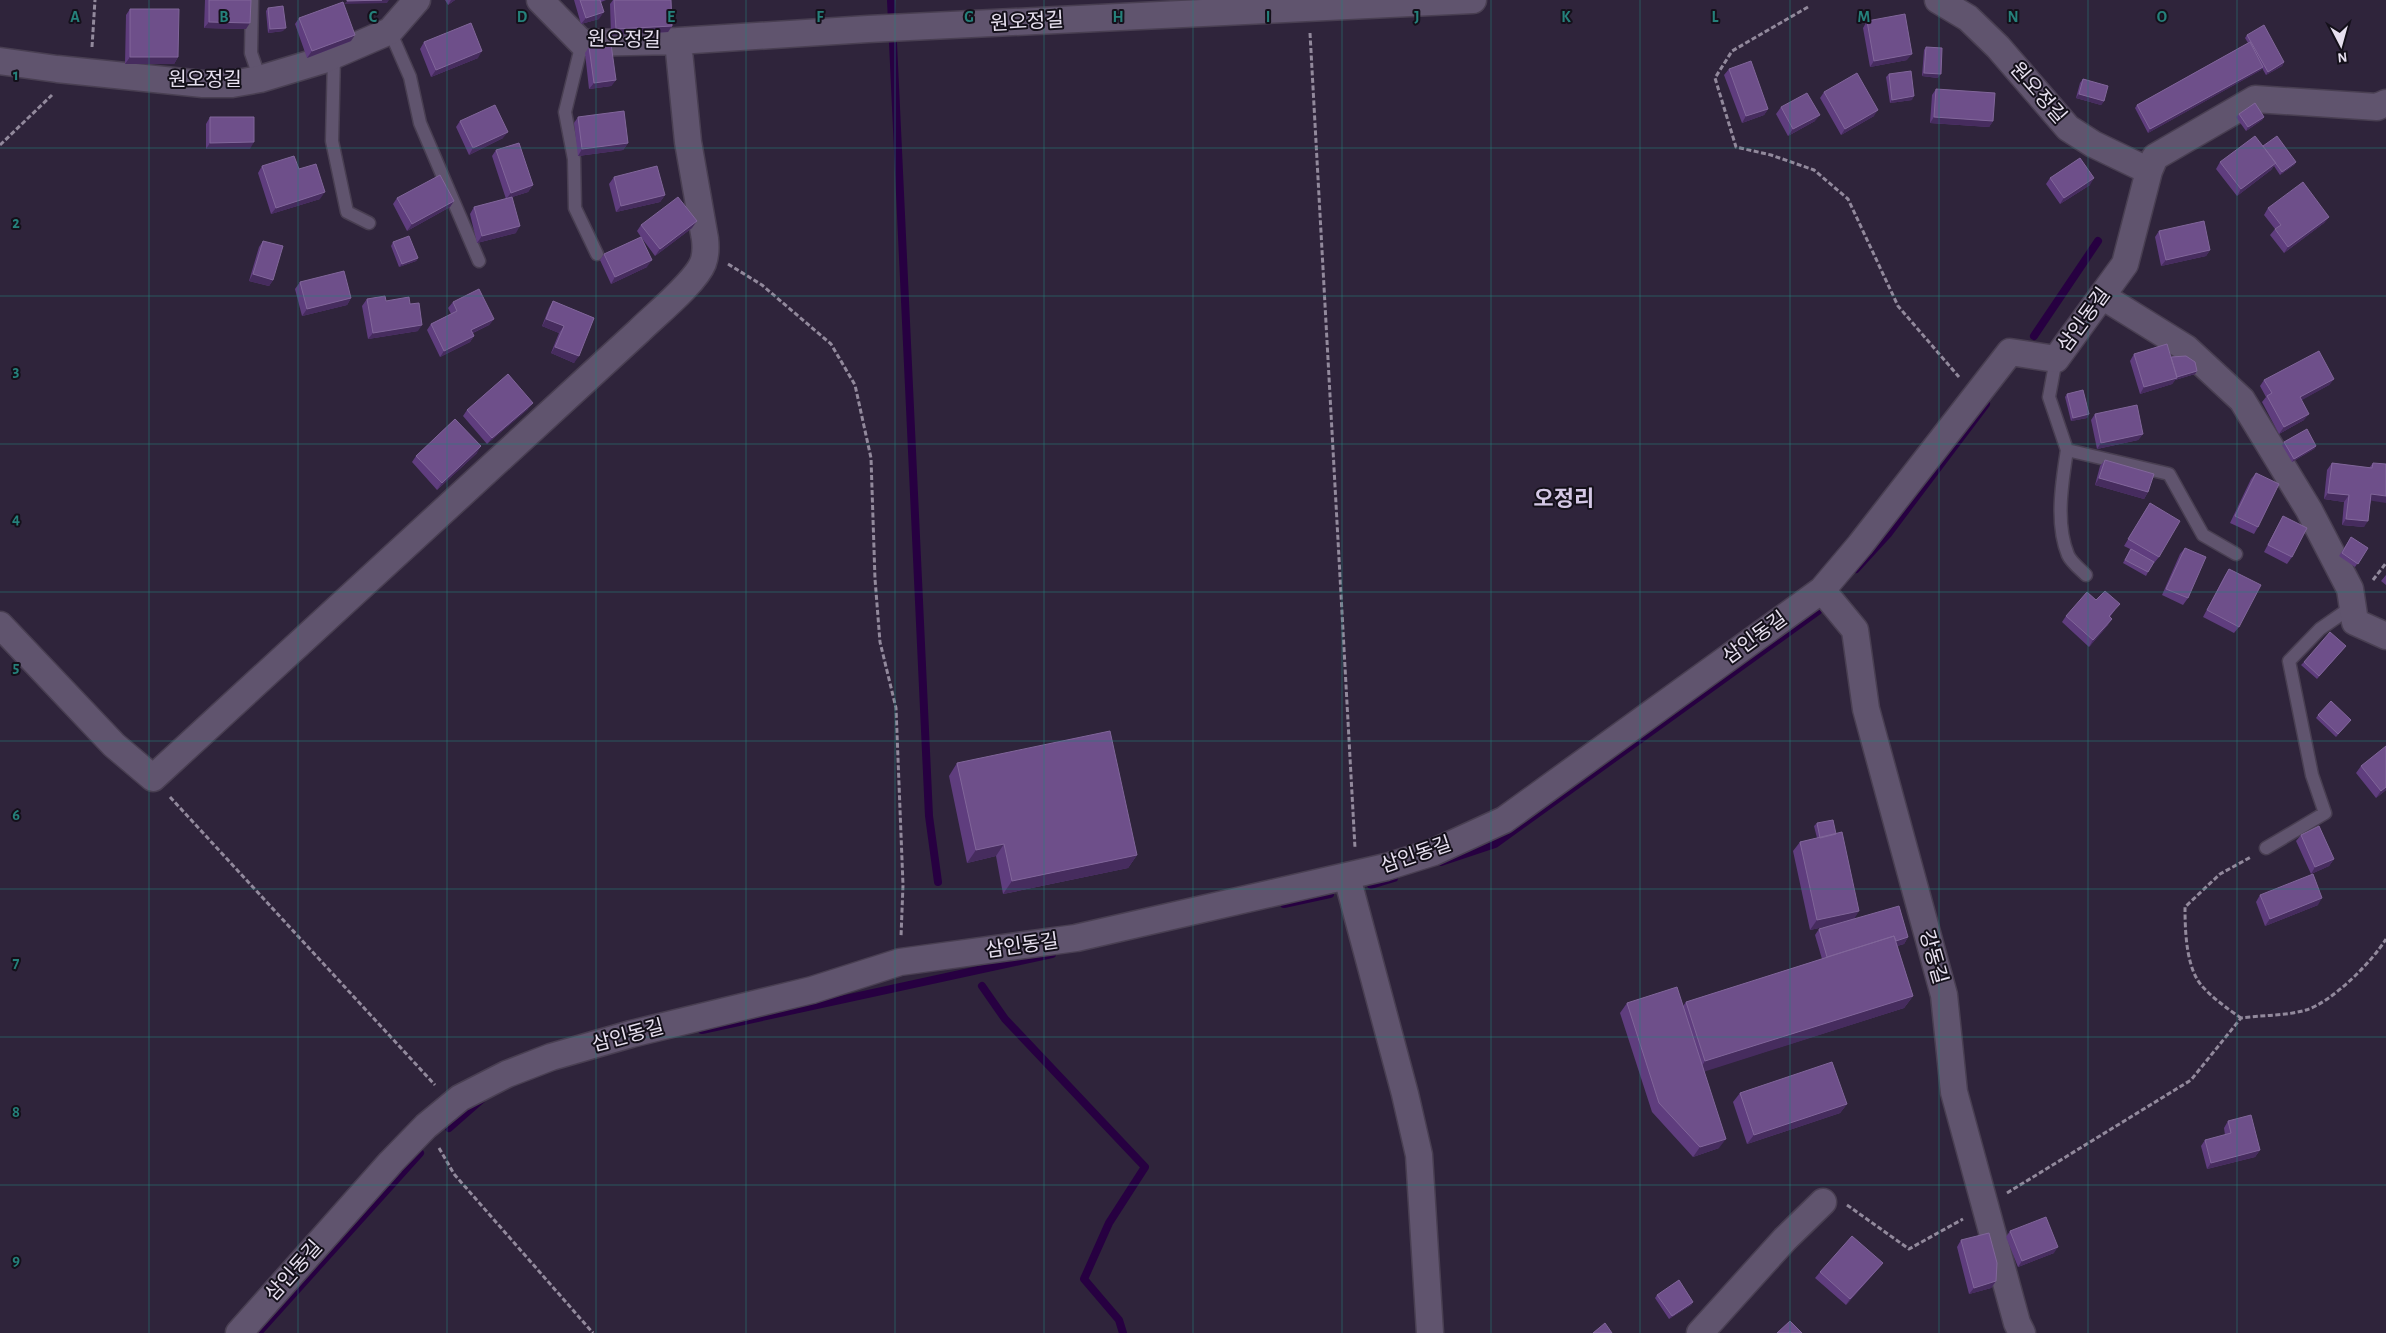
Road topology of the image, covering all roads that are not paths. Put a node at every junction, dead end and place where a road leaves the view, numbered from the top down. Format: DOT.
graph roads {
  1 [pos="252,0"];
  2 [pos="417,0"];
  3 [pos="540,0"];
  4 [pos="1474,0"];
  5 [pos="1938,0"];
  6 [pos="390,31"];
  7 [pos="678,41"];
  8 [pos="582,43"];
  9 [pos="334,55"];
  10 [pos="0,60"];
  11 [pos="260,78"];
  12 [pos="2386,104"];
  13 [pos="2149,170"];
  14 [pos="370,223"];
  15 [pos="597,254"];
  16 [pos="479,262"];
  17 [pos="2102,296"];
  18 [pos="2056,359"];
  19 [pos="2067,450"];
  20 [pos="2236,554"];
  21 [pos="2086,575"];
  22 [pos="1822,590"];
  23 [pos="2353,606"];
  24 [pos="0,625"];
  25 [pos="2386,636"];
  26 [pos="2266,848"];
  27 [pos="1352,875"];
  28 [pos="1824,1202"];
  29 [pos="239,1333"];
  30 [pos="1430,1333"];
  31 [pos="1700,1333"];
  32 [pos="2022,1333"];
  1 -- 11 [label="lane"];
  2 -- 6 [label="street, 원오정길"];
  3 -- 8 [label="street, 원오정길"];
  4 -- 7 [label="street, 원오정길"];
  5 -- 13 [label="street, 원오정길"];
  6 -- 9 [label="street, 원오정길"];
  6 -- 16 [label="lane"];
  7 -- 8 [label="street, 원오정길"];
  7 -- 24 [label="street"];
  8 -- 15 [label="lane"];
  9 -- 11 [label="street, 원오정길"];
  9 -- 14 [label="lane"];
  10 -- 11 [label="street, 원오정길"];
  12 -- 13 [label="street, 삼인동길"];
  13 -- 17 [label="street, 삼인동길"];
  17 -- 18 [label="street, 삼인동길"];
  17 -- 23 [label="street"];
  18 -- 19 [label="lane"];
  18 -- 22 [label="street, 삼인동길"];
  19 -- 20 [label="lane"];
  19 -- 21 [label="lane"];
  22 -- 27 [label="street, 삼인동길"];
  22 -- 32 [label="street, 강동길"];
  23 -- 25 [label="street"];
  23 -- 26 [label="lane"];
  27 -- 29 [label="street, 삼인동길"];
  27 -- 30 [label="street"];
  28 -- 31 [label="street"];
}
